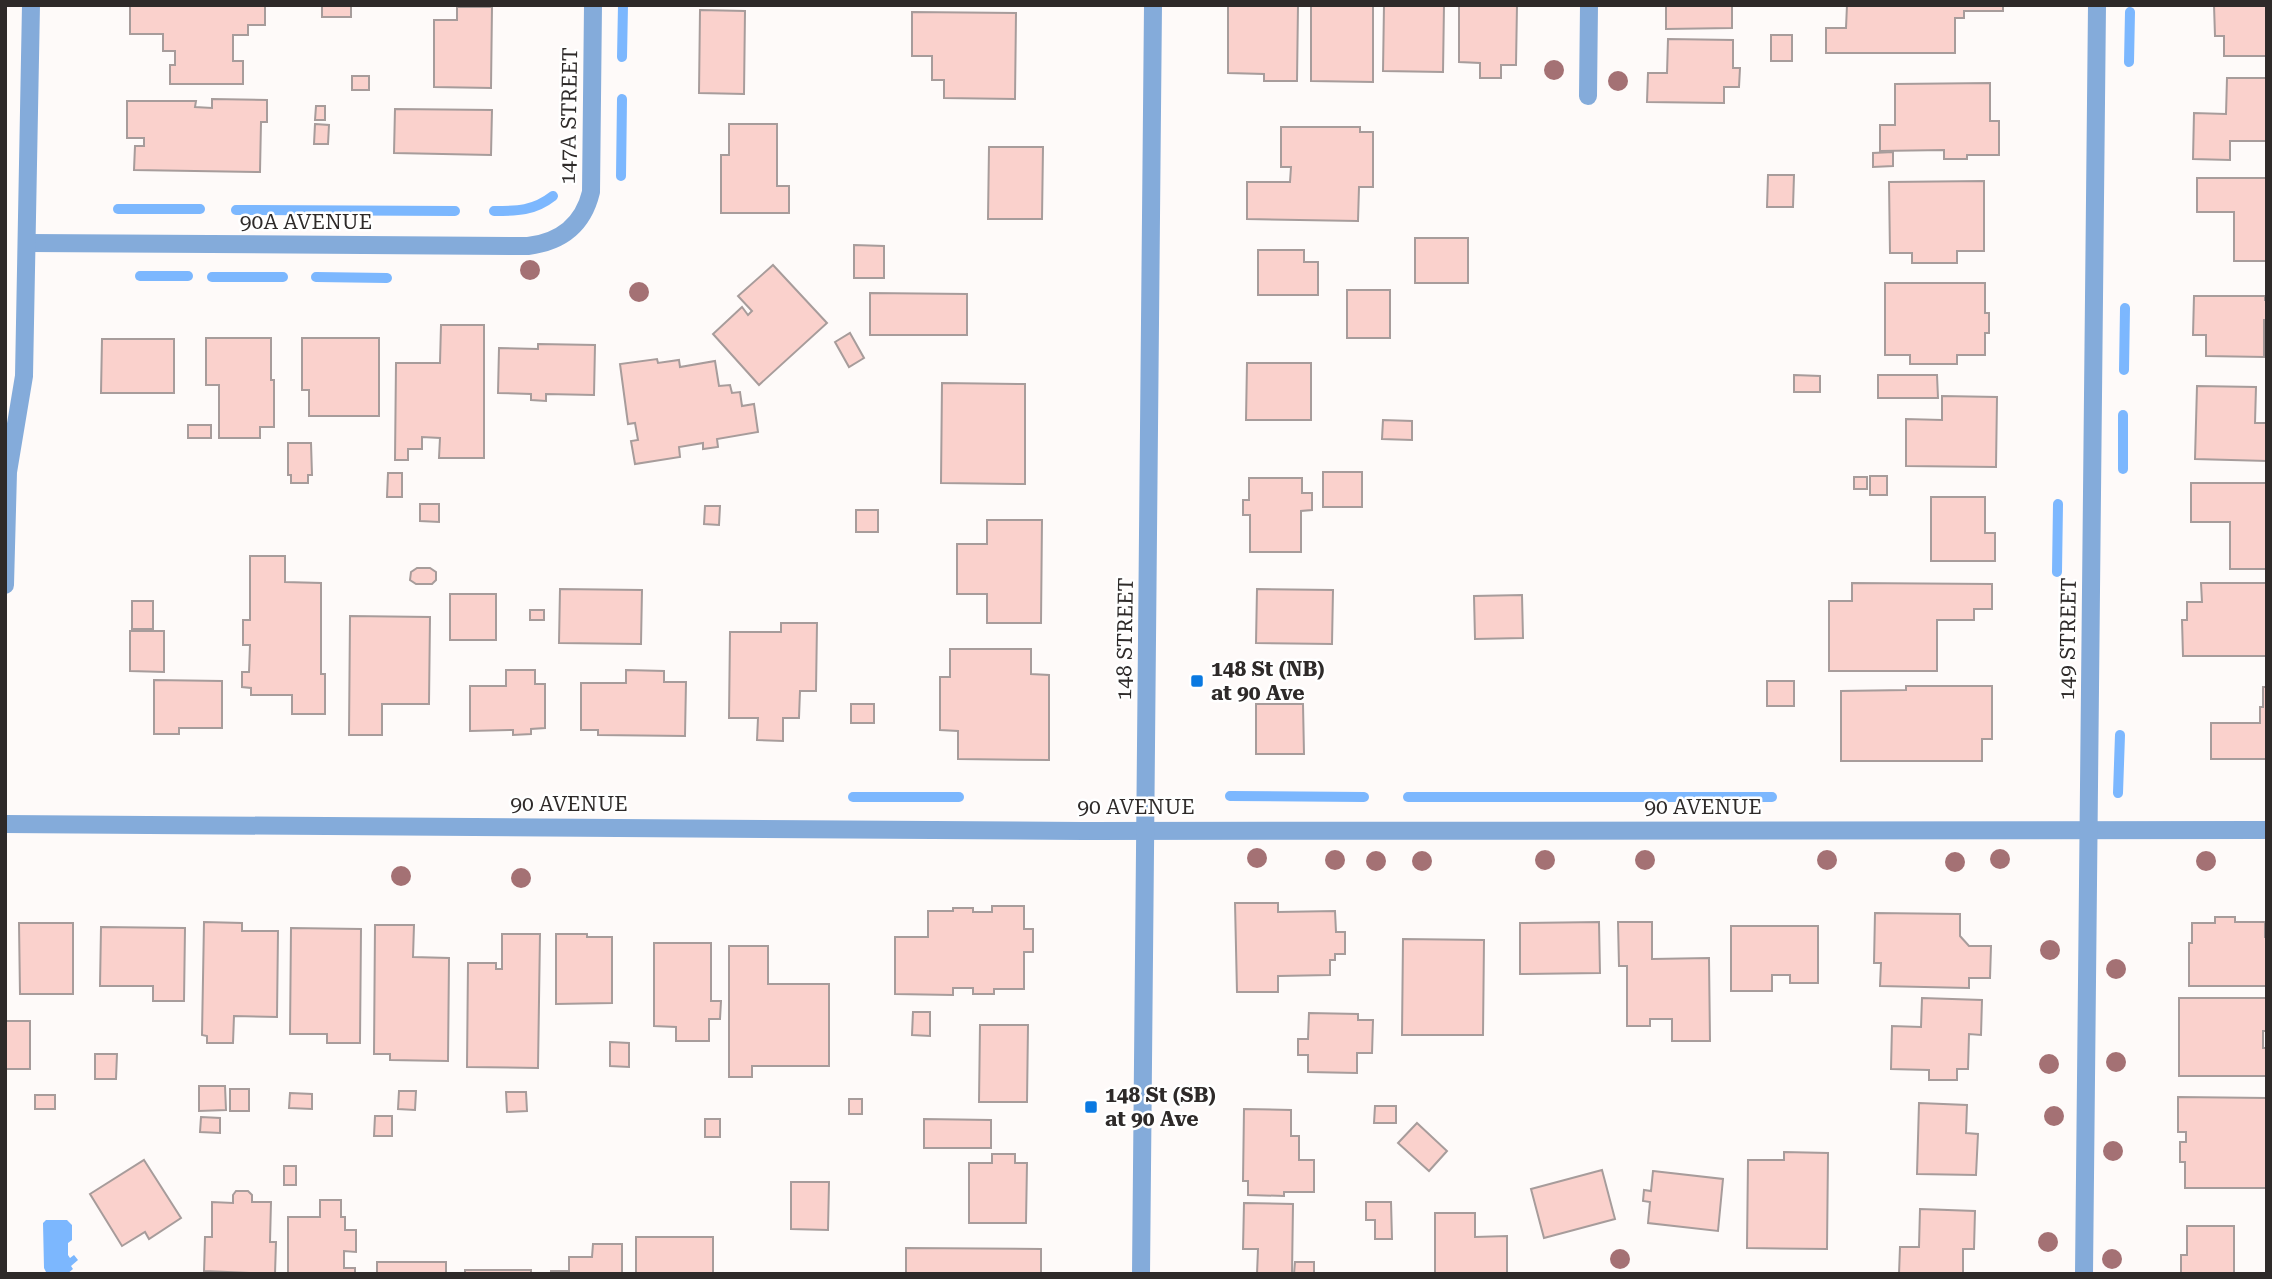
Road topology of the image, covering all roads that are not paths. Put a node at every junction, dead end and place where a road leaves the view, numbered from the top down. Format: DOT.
graph roads {
  1 [pos="31,5"];
  2 [pos="593,5"];
  3 [pos="1153,5"];
  4 [pos="1589,5"];
  5 [pos="2097,5"];
  6 [pos="1588,96"];
  7 [pos="577,224"];
  8 [pos="28,243"];
  9 [pos="5,585"];
  10 [pos="5,824"];
  11 [pos="2088,830"];
  12 [pos="2267,830"];
  13 [pos="1146,831"];
  14 [pos="1141,1274"];
  15 [pos="2084,1274"];
  1 -- 8 [label="street"];
  2 -- 7 [label="street, 147A STREET"];
  3 -- 13 [label="street, 148 STREET"];
  4 -- 6 [label="street"];
  5 -- 11 [label="street, 149 STREET"];
  7 -- 8 [label="street, 90A AVENUE"];
  8 -- 9 [label="street"];
  10 -- 13 [label="street, 90 AVENUE"];
  11 -- 12 [label="street, 90 AVENUE"];
  11 -- 13 [label="street, 90 AVENUE"];
  11 -- 15 [label="street, 149 STREET"];
  13 -- 14 [label="street, 148 STREET"];
}
